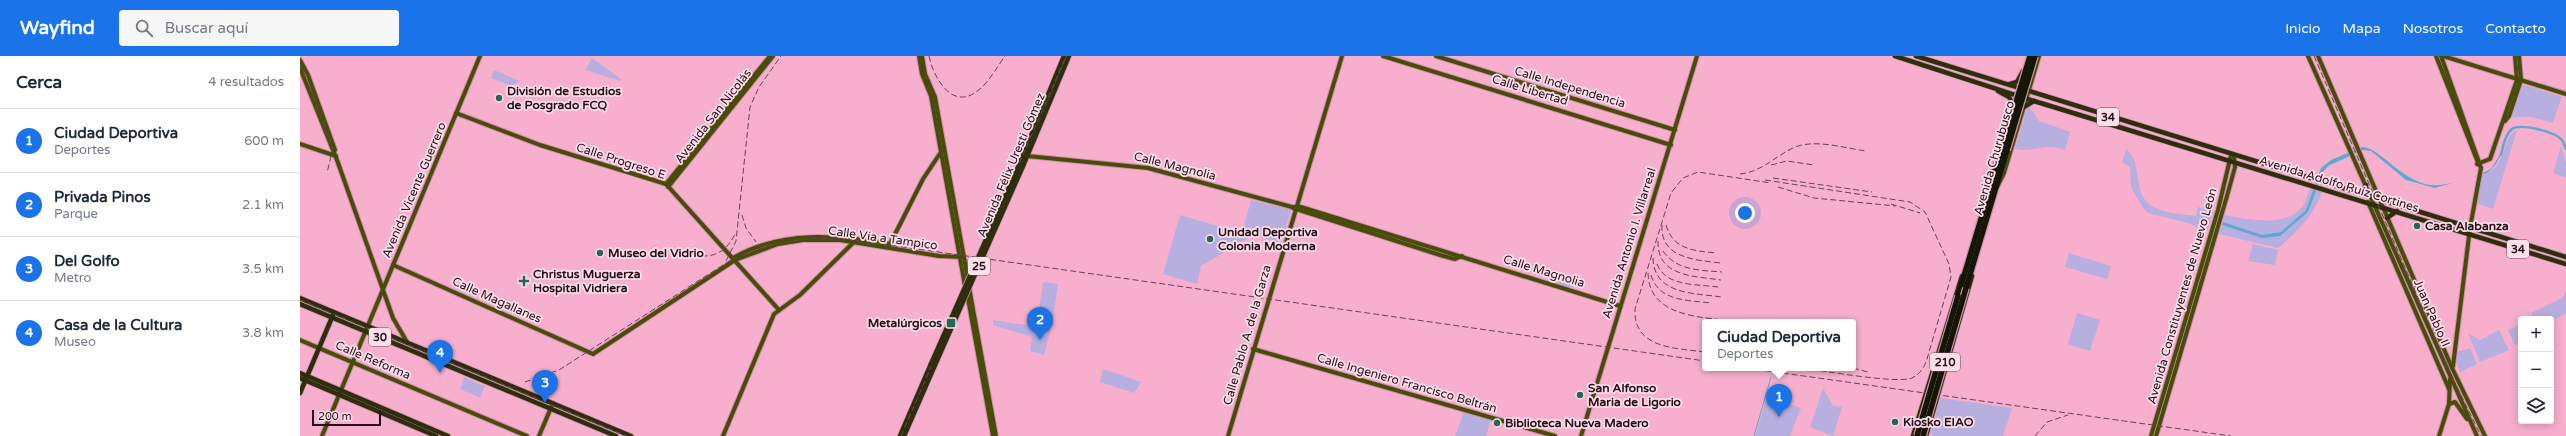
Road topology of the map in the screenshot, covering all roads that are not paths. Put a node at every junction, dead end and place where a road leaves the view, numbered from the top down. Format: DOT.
graph roads {
  1 [pos="480,56"];
  2 [pos="770,56"];
  3 [pos="773,56"];
  4 [pos="920,56"];
  5 [pos="1064,56"];
  6 [pos="1069,56"];
  7 [pos="1342,56"];
  8 [pos="1383,56"];
  9 [pos="1436,56"];
  10 [pos="1697,56"];
  11 [pos="1895,56"];
  12 [pos="1916,56"];
  13 [pos="2027,56"];
  14 [pos="2030,56"];
  15 [pos="2035,56"];
  16 [pos="2039,56"];
  17 [pos="2308,56"];
  18 [pos="2318,56"];
  19 [pos="2436,56"];
  20 [pos="2442,56"];
  21 [pos="2515,56"];
  22 [pos="2519,56"];
  23 [pos="300,60"];
  24 [pos="1914,62"];
  25 [pos="300,68"];
  26 [pos="762,68"];
  27 [pos="2023,71"];
  28 [pos="2034,74"];
  29 [pos="2020,80"];
  30 [pos="2519,80"];
  31 [pos="2031,83"];
  32 [pos="2006,84"];
  33 [pos="2018,88"];
  34 [pos="2029,92"];
  35 [pos="2566,94"];
  36 [pos="2016,95"];
  37 [pos="2026,99"];
  38 [pos="2034,101"];
  39 [pos="2013,104"];
  40 [pos="2024,107"];
  41 [pos="456,113"];
  42 [pos="1675,130"];
  43 [pos="300,144"];
  44 [pos="1671,145"];
  45 [pos="943,147"];
  46 [pos="2004,150"];
  47 [pos="941,152"];
  48 [pos="1027,156"];
  49 [pos="2233,156"];
  50 [pos="336,157"];
  51 [pos="2233,162"];
  52 [pos="1022,163"];
  53 [pos="2480,165"];
  54 [pos="1991,183"];
  55 [pos="2366,185"];
  56 [pos="667,186"];
  57 [pos="1997,187"];
  58 [pos="2339,188"];
  59 [pos="2372,197"];
  60 [pos="2380,200"];
  61 [pos="2368,202"];
  62 [pos="2374,204"];
  63 [pos="2382,206"];
  64 [pos="1294,208"];
  65 [pos="2397,211"];
  66 [pos="2387,218"];
  67 [pos="2384,228"];
  68 [pos="2470,228"];
  69 [pos="2470,234"];
  70 [pos="2382,235"];
  71 [pos="855,241"];
  72 [pos="889,246"];
  73 [pos="962,257"];
  74 [pos="2566,257"];
  75 [pos="734,259"];
  76 [pos="2398,262"];
  77 [pos="1967,264"];
  78 [pos="2566,264"];
  79 [pos="393,265"];
  80 [pos="1974,266"];
  81 [pos="968,278"];
  82 [pos="965,284"];
  83 [pos="970,289"];
  84 [pos="382,290"];
  85 [pos="967,295"];
  86 [pos="2408,295"];
  87 [pos="300,298"];
  88 [pos="300,304"];
  89 [pos="1620,306"];
  90 [pos="779,310"];
  91 [pos="333,314"];
  92 [pos="367,325"];
  93 [pos="365,331"];
  94 [pos="401,332"];
  95 [pos="398,338"];
  96 [pos="300,340"];
  97 [pos="407,342"];
  98 [pos="396,343"];
  99 [pos="2455,347"];
  100 [pos="319,348"];
  101 [pos="1253,349"];
  102 [pos="2444,349"];
  103 [pos="593,354"];
  104 [pos="352,363"];
  105 [pos="2452,368"];
  106 [pos="300,373"];
  107 [pos="300,378"];
  108 [pos="306,378"];
  109 [pos="2450,378"];
  110 [pos="1929,382"];
  111 [pos="1942,385"];
  112 [pos="2449,389"];
  113 [pos="300,393"];
  114 [pos="340,393"];
  115 [pos="920,393"];
  116 [pos="2449,397"];
  117 [pos="1923,402"];
  118 [pos="553,403"];
  119 [pos="1936,404"];
  120 [pos="2449,404"];
  121 [pos="551,409"];
  122 [pos="1919,414"];
  123 [pos="1932,418"];
  124 [pos="2468,420"];
  125 [pos="322,436"];
  126 [pos="436,436"];
  127 [pos="448,436"];
  128 [pos="527,436"];
  129 [pos="539,436"];
  130 [pos="616,436"];
  131 [pos="631,436"];
  132 [pos="723,436"];
  133 [pos="900,436"];
  134 [pos="904,436"];
  135 [pos="993,436"];
  136 [pos="996,436"];
  137 [pos="1228,436"];
  138 [pos="1555,436"];
  139 [pos="1581,436"];
  140 [pos="1913,436"];
  141 [pos="1917,436"];
  142 [pos="1925,436"];
  143 [pos="2151,436"];
  144 [pos="2156,436"];
  145 [pos="2436,436"];
  146 [pos="2439,436"];
  147 [pos="2477,436"];
  148 [pos="2484,436"];
  1 -- 41 [label="street, Avenida Vicente Guerrero"];
  2 -- 26 [label="street, Avenida San Nicolás"];
  3 -- 26 [label="street, Avenida San Nicolás"];
  4 -- 45 [label="street"];
  4 -- 47 [label="street"];
  5 -- 52 [label="main road, Avenida Félix Uresti Gómez / 25"];
  6 -- 48 [label="main road, Avenida Félix Uresti Gómez / 25"];
  7 -- 64 [label="street, Calle Pablo A. de la Garza"];
  8 -- 44 [label="street, Calle Libertad"];
  9 -- 42 [label="street, Calle Independencia"];
  10 -- 42 [label="street, Avenida Antonio I. Villarreal"];
  11 -- 24 [label="main road, 34"];
  12 -- 32 [label="main road, 34"];
  13 -- 27 [label="street"];
  14 -- 46 [label="highway, Avenida Churubusco / 210, bridge"];
  15 -- 46 [label="highway, Avenida Churubusco / 210, bridge"];
  16 -- 28 [label="street"];
  17 -- 55 [label="street, Juan Pablo II"];
  18 -- 60 [label="street, Juan Pablo II"];
  19 -- 53 [label="street"];
  20 -- 30 [label="street"];
  20 -- 53 [label="street"];
  21 -- 30 [label="street"];
  22 -- 30 [label="street"];
  23 -- 50 [label="street"];
  24 -- 36 [label="main road, 34"];
  24 -- 39 [label="main road"];
  25 -- 50 [label="street"];
  26 -- 56 [label="street, Avenida San Nicolás"];
  27 -- 28 [label="street"];
  27 -- 29 [label="street"];
  27 -- 32 [label="main road"];
  28 -- 31 [label="street"];
  29 -- 31 [label="street"];
  29 -- 33 [label="street"];
  30 -- 35 [label="street"];
  30 -- 53 [label="street"];
  31 -- 34 [label="street"];
  32 -- 33 [label="main road, 34"];
  33 -- 34 [label="main road, 34"];
  33 -- 36 [label="street"];
  34 -- 37 [label="street"];
  34 -- 49 [label="main road, Avenida Adolfo Ruíz Cortines / 34"];
  36 -- 37 [label="main road, 34"];
  36 -- 39 [label="street"];
  37 -- 38 [label="main road, 34"];
  37 -- 40 [label="street"];
  38 -- 40 [label="main road"];
  38 -- 51 [label="main road, Avenida Adolfo Ruíz Cortines / 34"];
  39 -- 54 [label="street"];
  40 -- 57 [label="street"];
  41 -- 56 [label="street, Calle Progreso E"];
  41 -- 79 [label="street, Avenida Vicente Guerrero"];
  42 -- 44 [label="street, Avenida Antonio I. Villarreal"];
  43 -- 50 [label="street"];
  44 -- 89 [label="street, Avenida Antonio I. Villarreal"];
  45 -- 47 [label="street"];
  45 -- 73 [label="street"];
  46 -- 54 [label="highway, Avenida Churubusco / 210"];
  46 -- 57 [label="highway, Avenida Churubusco / 210"];
  47 -- 72 [label="street"];
  47 -- 73 [label="street"];
  48 -- 52 [label="main road, Avenida Félix Uresti Gómez / 25"];
  48 -- 64 [label="street, Calle Magnolia"];
  49 -- 51 [label="street"];
  49 -- 58 [label="main road, Avenida Adolfo Ruíz Cortines / 34"];
  50 -- 84 [label="street"];
  51 -- 61 [label="main road, Avenida Adolfo Ruíz Cortines / 34"];
  51 -- 143 [label="street, Avenida Constituyentes de Nuevo León"];
  51 -- 144 [label="street, Avenida Constituyentes de Nuevo León"];
  52 -- 81 [label="street, 25"];
  52 -- 83 [label="street, 25"];
  52 -- 115 [label="main road, Avenida Félix Uresti Gómez / 25, bridge"];
  53 -- 68 [label="street"];
  54 -- 77 [label="highway, Avenida Churubusco / 210"];
  55 -- 58 [label="main road"];
  55 -- 59 [label="street, Juan Pablo II"];
  56 -- 75 [label="street, Calle Progreso E"];
  57 -- 80 [label="highway, Avenida Churubusco / 210"];
  58 -- 59 [label="main road, Avenida Adolfo Ruíz Cortines / 34"];
  59 -- 60 [label="main road, Avenida Adolfo Ruíz Cortines / 34"];
  59 -- 62 [label="street, Juan Pablo II"];
  60 -- 63 [label="street, Juan Pablo II"];
  60 -- 68 [label="main road, Avenida Adolfo Ruíz Cortines / 34"];
  61 -- 62 [label="main road, Avenida Adolfo Ruíz Cortines / 34"];
  61 -- 70 [label="street"];
  62 -- 63 [label="main road, Avenida Adolfo Ruíz Cortines / 34"];
  62 -- 67 [label="street, Juan Pablo II"];
  63 -- 65 [label="main road, Avenida Adolfo Ruíz Cortines / 34"];
  63 -- 66 [label="street, Juan Pablo II"];
  64 -- 89 [label="street, Calle Magnolia"];
  64 -- 101 [label="street, Calle Pablo A. de la Garza"];
  65 -- 66 [label="main road"];
  65 -- 69 [label="main road, Avenida Adolfo Ruíz Cortines / 34"];
  66 -- 102 [label="street, Juan Pablo II"];
  67 -- 70 [label="street"];
  67 -- 76 [label="street, Juan Pablo II"];
  68 -- 69 [label="street"];
  68 -- 74 [label="main road, Avenida Adolfo Ruíz Cortines / 34"];
  69 -- 78 [label="main road, Avenida Adolfo Ruíz Cortines / 34"];
  69 -- 99 [label="street"];
  70 -- 86 [label="street"];
  71 -- 72 [label="street, Calle Vía a Tampico"];
  71 -- 75 [label="street, Calle Vía a Tampico"];
  71 -- 90 [label="street"];
  72 -- 73 [label="street, Calle Vía a Tampico"];
  73 -- 81 [label="street"];
  73 -- 82 [label="street"];
  75 -- 90 [label="street, Calle Progreso E"];
  75 -- 103 [label="street, Calle Vía a Tampico"];
  76 -- 86 [label="street"];
  76 -- 109 [label="street, Juan Pablo II"];
  77 -- 110 [label="main road, Avenida Churubusco"];
  77 -- 141 [label="highway, Avenida Churubusco / 210, bridge"];
  79 -- 84 [label="street, Avenida Vicente Guerrero"];
  79 -- 103 [label="street, Calle Magallanes"];
  80 -- 111 [label="main road, Avenida Churubusco"];
  80 -- 142 [label="highway, Avenida Churubusco / 210, bridge"];
  81 -- 82 [label="street, 25"];
  81 -- 83 [label="street"];
  82 -- 85 [label="street"];
  82 -- 115 [label="street, 25"];
  83 -- 85 [label="street, 25"];
  83 -- 136 [label="street"];
  84 -- 92 [label="street, Avenida Vicente Guerrero"];
  84 -- 94 [label="street"];
  85 -- 115 [label="street, 25"];
  85 -- 135 [label="street"];
  86 -- 112 [label="street"];
  87 -- 91 [label="main road, 30"];
  88 -- 91 [label="main road, 30"];
  89 -- 139 [label="street, Avenida Antonio I. Villarreal"];
  90 -- 132 [label="street"];
  91 -- 92 [label="main road, 30"];
  91 -- 93 [label="main road, 30"];
  91 -- 100 [label="main road"];
  92 -- 93 [label="street, Avenida Vicente Guerrero"];
  92 -- 95 [label="main road, 30"];
  93 -- 98 [label="main road, 30"];
  93 -- 104 [label="street, Avenida Vicente Guerrero"];
  94 -- 95 [label="street"];
  94 -- 97 [label="street"];
  95 -- 97 [label="main road, 30"];
  95 -- 98 [label="street"];
  96 -- 100 [label="street, Calle Reforma"];
  97 -- 118 [label="main road, 30"];
  98 -- 121 [label="main road, 30"];
  99 -- 102 [label="street"];
  99 -- 105 [label="street"];
  100 -- 104 [label="street, Calle Reforma"];
  100 -- 108 [label="main road"];
  101 -- 137 [label="street, Calle Pablo A. de la Garza"];
  101 -- 138 [label="street, Calle Ingeniero Francisco Beltrán"];
  102 -- 105 [label="street, Juan Pablo II"];
  104 -- 114 [label="street, Avenida Vicente Guerrero"];
  104 -- 128 [label="street, Calle Reforma"];
  105 -- 109 [label="street"];
  105 -- 148 [label="street, Juan Pablo II"];
  106 -- 108 [label="main road"];
  107 -- 108 [label="main road"];
  108 -- 113 [label="main road"];
  108 -- 114 [label="main road"];
  109 -- 112 [label="street"];
  109 -- 124 [label="street, Juan Pablo II"];
  110 -- 111 [label="main road"];
  110 -- 117 [label="main road, Avenida Churubusco"];
  111 -- 119 [label="main road, Avenida Churubusco"];
  112 -- 116 [label="street"];
  114 -- 125 [label="street, Avenida Vicente Guerrero"];
  114 -- 126 [label="main road"];
  114 -- 127 [label="main road"];
  115 -- 133 [label="main road, Avenida Félix Uresti Gómez"];
  115 -- 134 [label="main road, Avenida Félix Uresti Gómez"];
  116 -- 120 [label="street"];
  116 -- 145 [label="street"];
  117 -- 119 [label="main road"];
  117 -- 122 [label="main road, Avenida Churubusco"];
  118 -- 121 [label="street"];
  118 -- 131 [label="main road, 30"];
  119 -- 123 [label="main road, Avenida Churubusco"];
  120 -- 124 [label="street"];
  120 -- 146 [label="street"];
  121 -- 129 [label="street"];
  121 -- 130 [label="main road, 30"];
  122 -- 123 [label="main road"];
  122 -- 140 [label="main road, Avenida Churubusco"];
  123 -- 142 [label="main road, Avenida Churubusco"];
  124 -- 147 [label="street, Juan Pablo II"];
}
